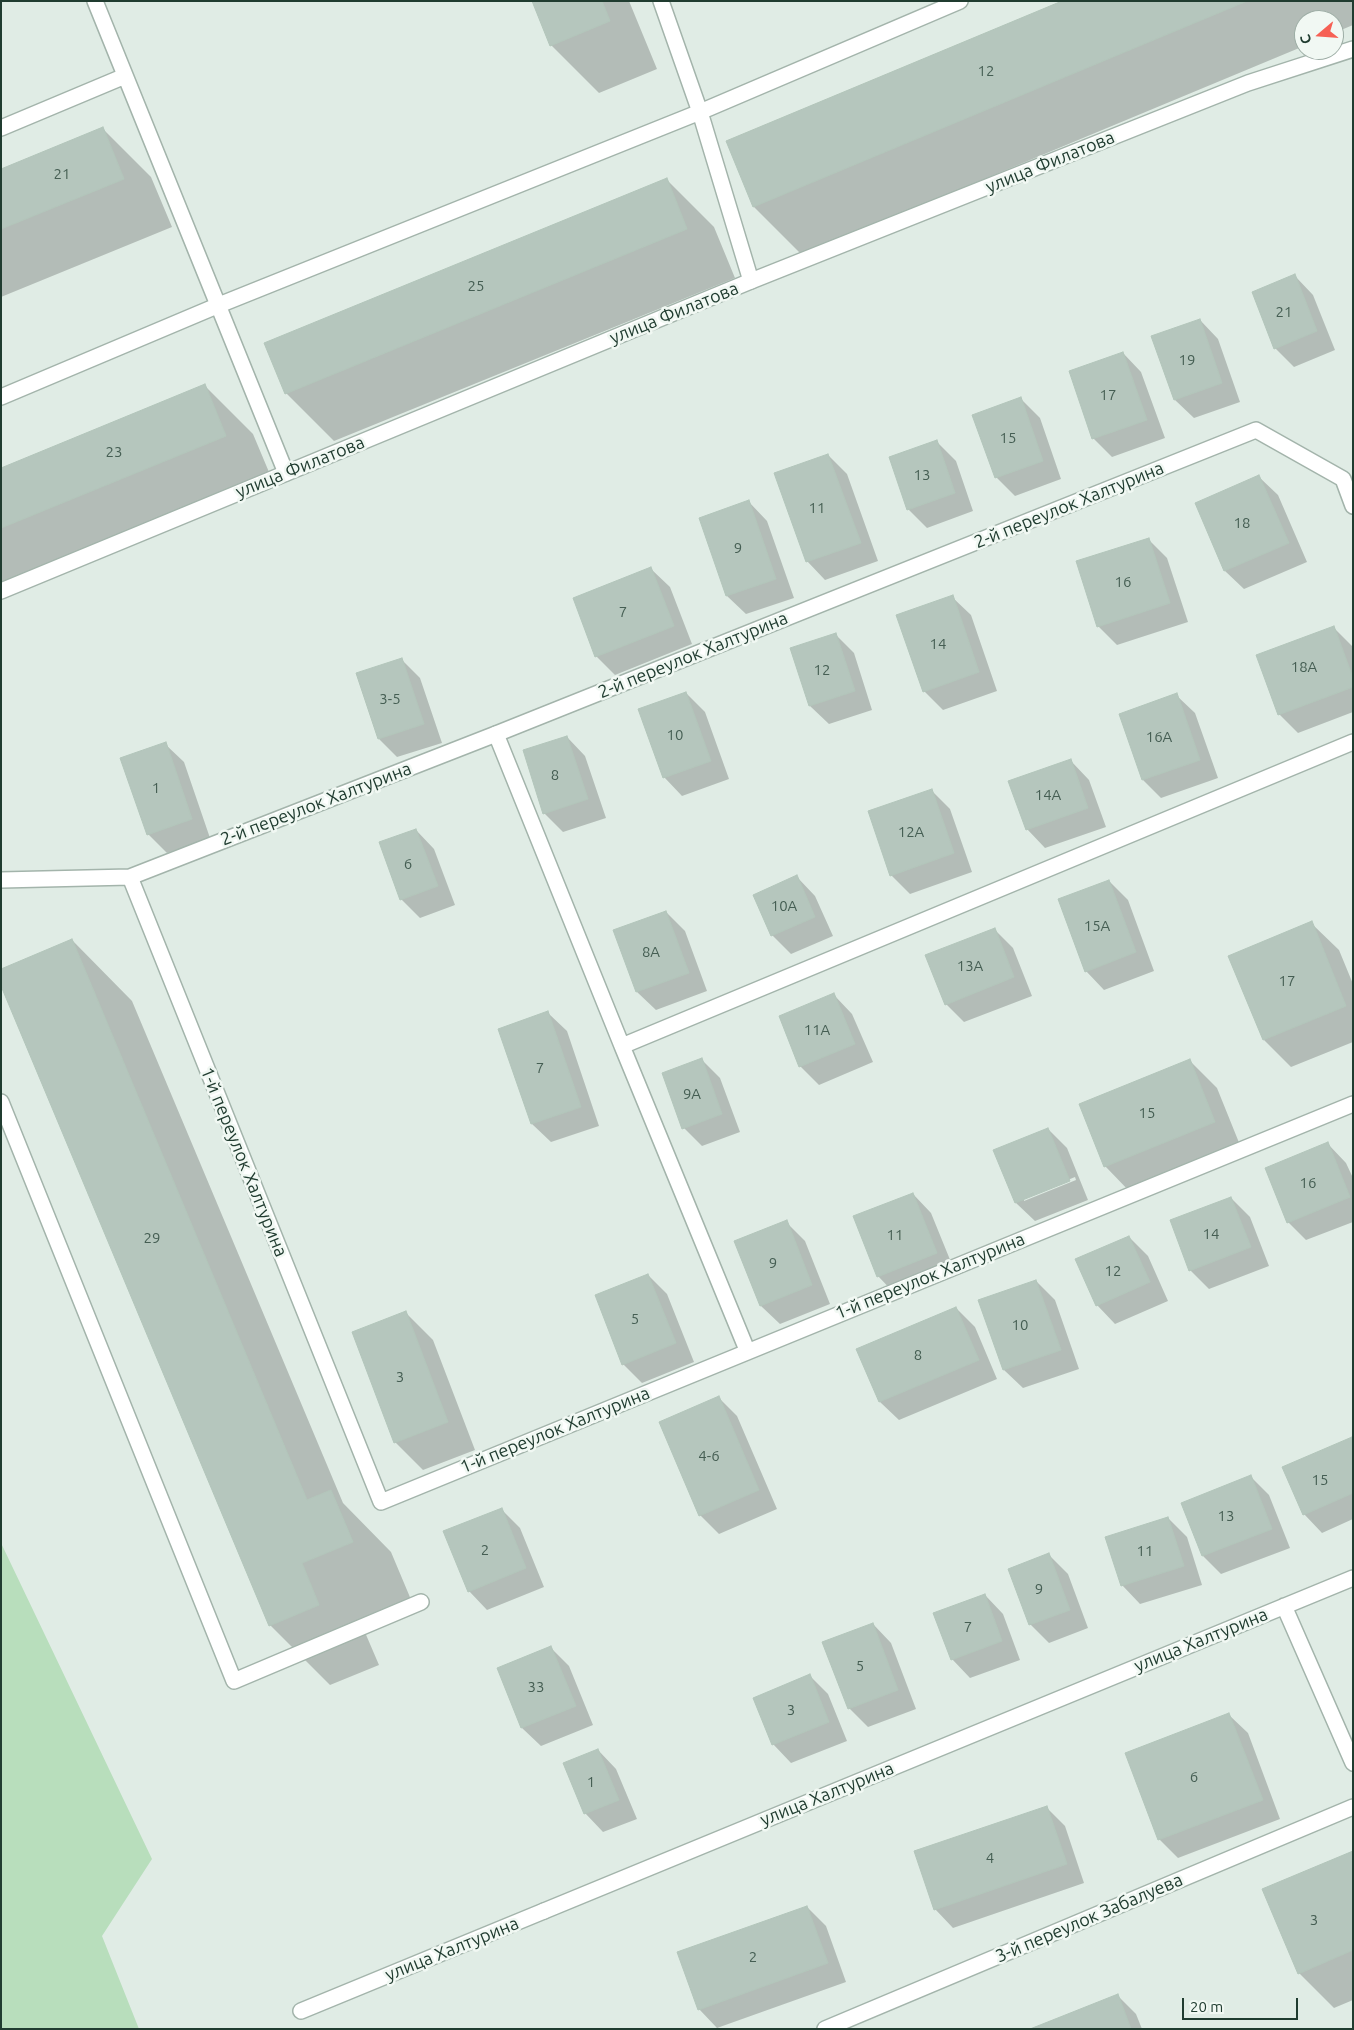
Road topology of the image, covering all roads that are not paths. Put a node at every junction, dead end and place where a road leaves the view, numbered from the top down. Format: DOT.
graph roads {
  1 [pos="95,1"];
  2 [pos="661,1"];
  3 [pos="960,1"];
  4 [pos="1353,49"];
  5 [pos="125,76"];
  6 [pos="700,112"];
  7 [pos="1,128"];
  8 [pos="751,282"];
  9 [pos="219,305"];
  10 [pos="1,397"];
  11 [pos="286,473"];
  12 [pos="1353,506"];
  13 [pos="1,590"];
  14 [pos="496,734"];
  15 [pos="1353,742"];
  16 [pos="130,878"];
  17 [pos="1,880"];
  18 [pos="622,1046"];
  19 [pos="1,1102"];
  20 [pos="1353,1104"];
  21 [pos="747,1350"];
  22 [pos="1353,1578"];
  23 [pos="421,1602"];
  24 [pos="1284,1606"];
  25 [pos="1353,1763"];
  26 [pos="1353,1808"];
  27 [pos="301,2011"];
  28 [pos="825,2029"];
  1 -- 5 [label="street"];
  2 -- 6 [label="street"];
  3 -- 6 [label="street"];
  4 -- 8 [label="street, улица Филатова"];
  5 -- 7 [label="street"];
  5 -- 9 [label="street"];
  6 -- 8 [label="street"];
  6 -- 9 [label="street"];
  8 -- 11 [label="street, улица Филатова"];
  9 -- 10 [label="street"];
  9 -- 11 [label="street"];
  11 -- 13 [label="street, улица Филатова"];
  12 -- 14 [label="street, 2-й переулок Халтурина"];
  14 -- 16 [label="street, 2-й переулок Халтурина"];
  14 -- 18 [label="street"];
  15 -- 18 [label="street"];
  16 -- 17 [label="street, 2-й переулок Халтурина"];
  16 -- 21 [label="street, 1-й переулок Халтурина"];
  18 -- 21 [label="street"];
  19 -- 23 [label="street"];
  20 -- 21 [label="street, 1-й переулок Халтурина"];
  22 -- 24 [label="street, улица Халтурина"];
  24 -- 25 [label="street"];
  24 -- 27 [label="street, улица Халтурина"];
  26 -- 28 [label="street, 3-й переулок Забалуева"];
}
